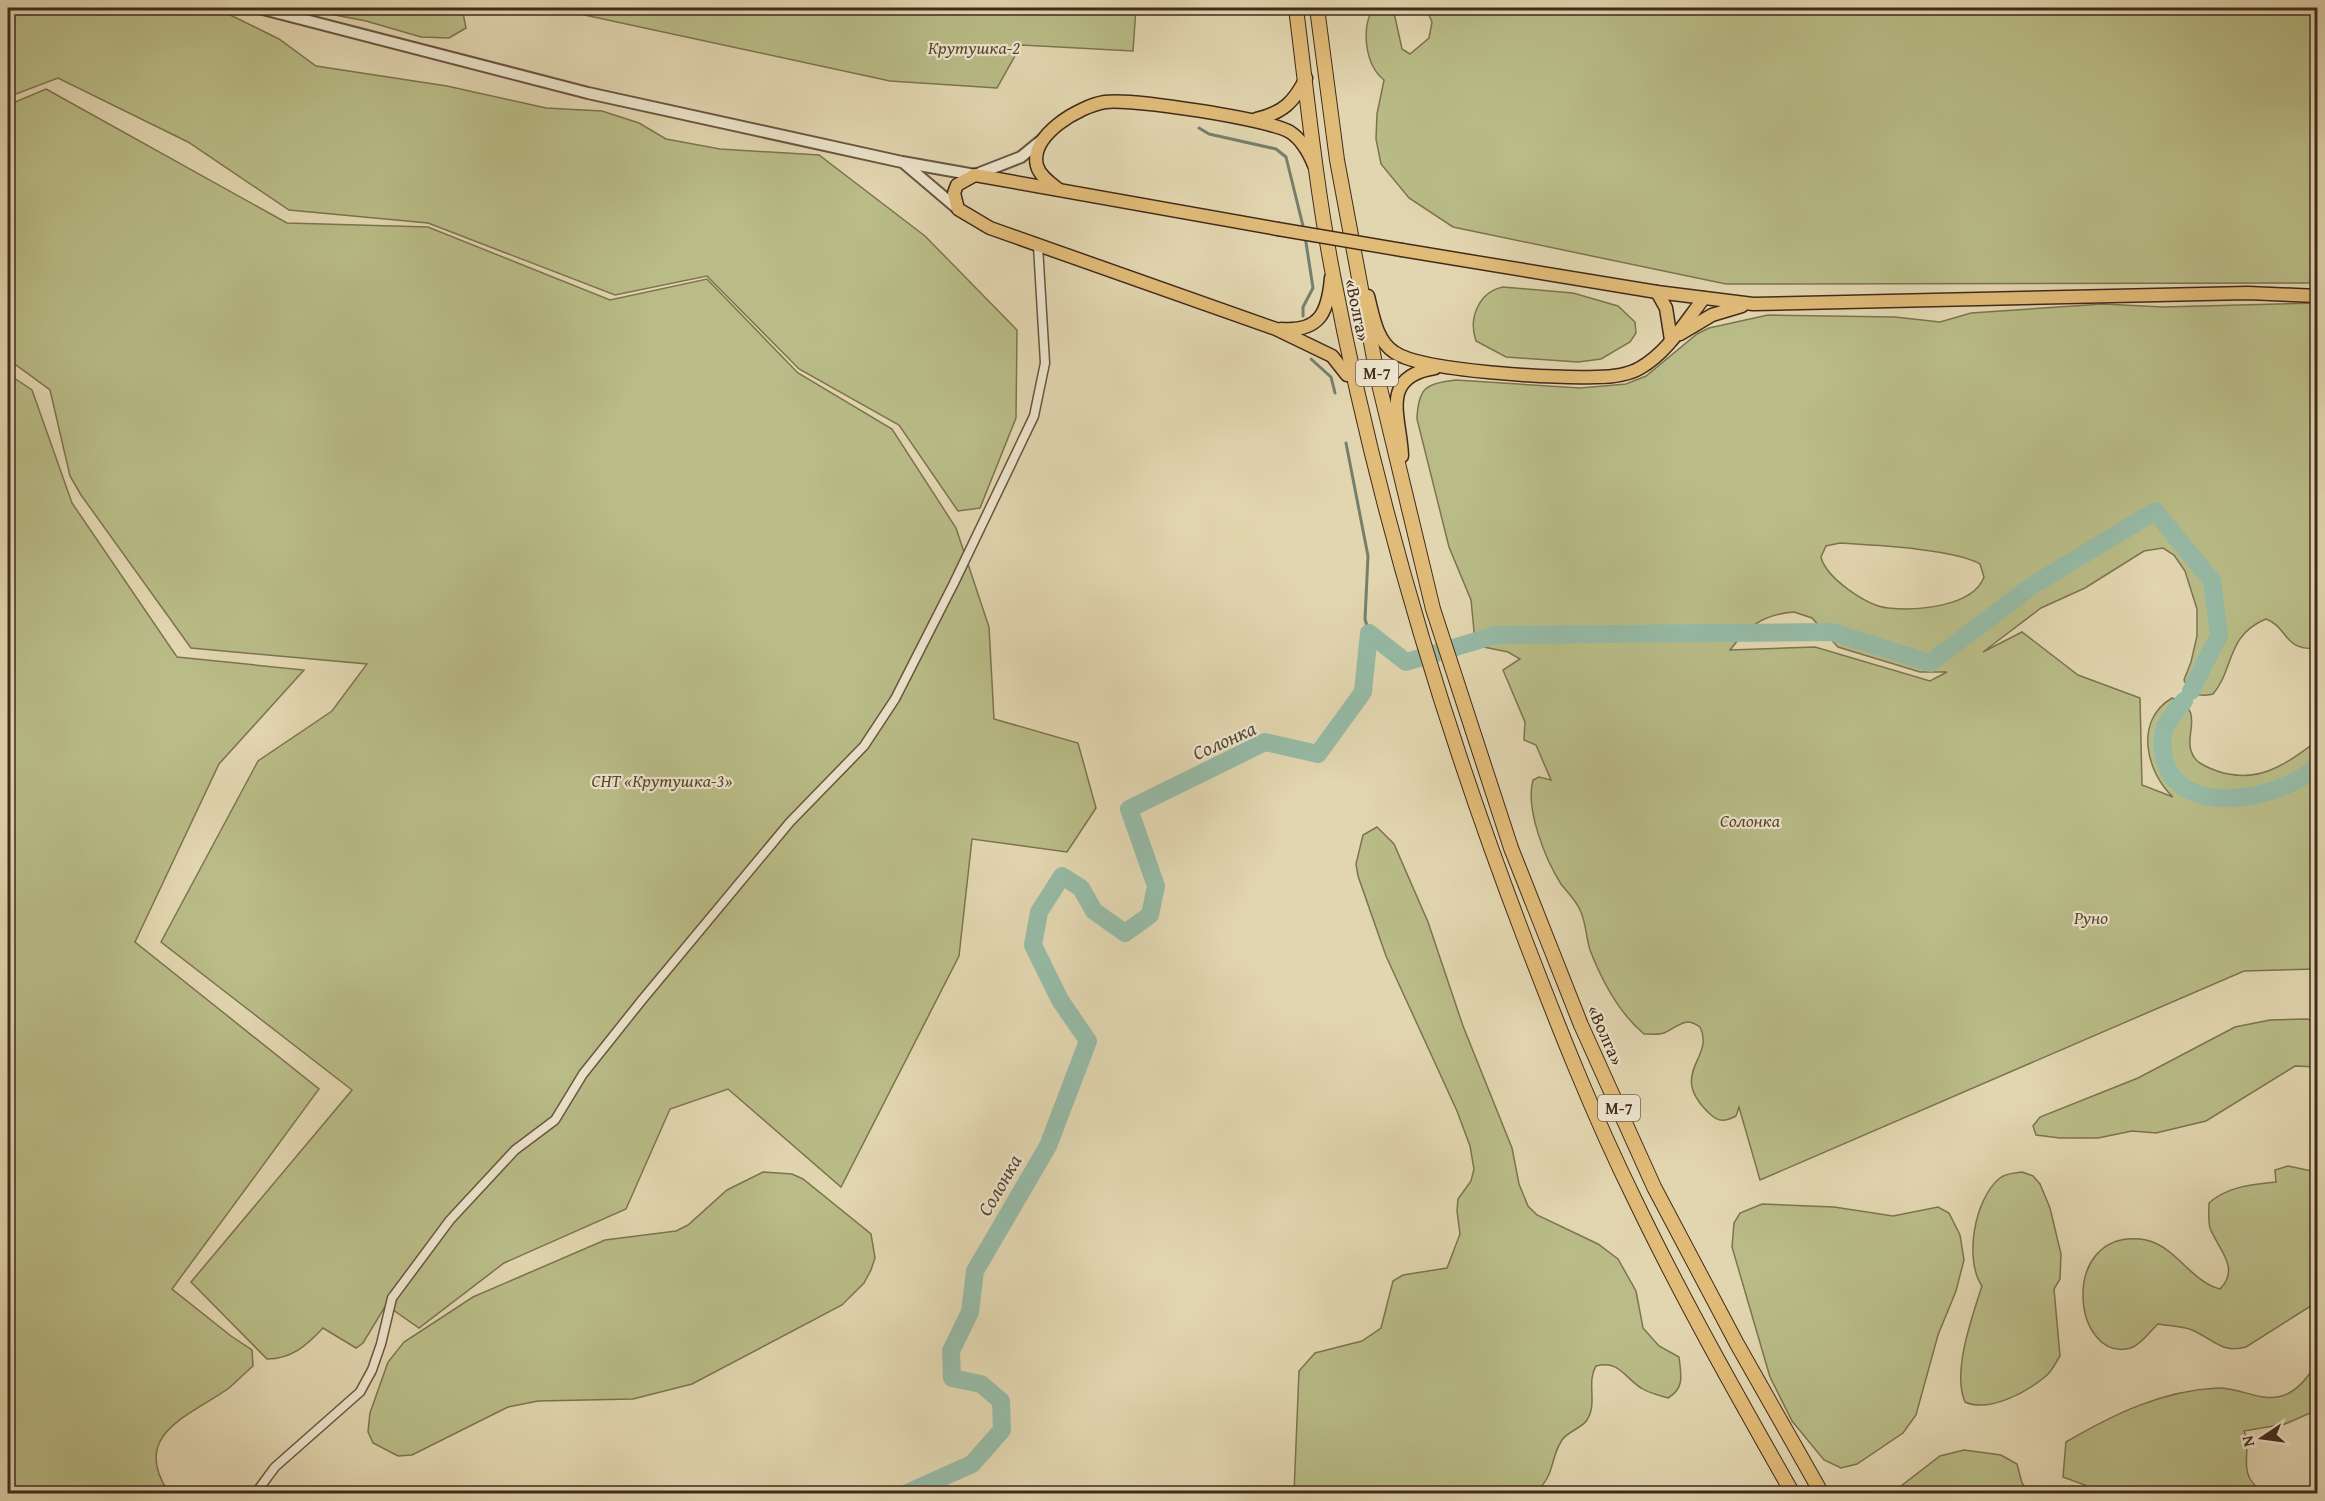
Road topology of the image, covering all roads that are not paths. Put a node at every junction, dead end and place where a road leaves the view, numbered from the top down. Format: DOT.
graph roads {
  1 [pos="259,8"];
  2 [pos="1296,8"];
  3 [pos="1317,8"];
  4 [pos="1306,78"];
  5 [pos="1252,120"];
  6 [pos="1043,139"];
  7 [pos="902,162"];
  8 [pos="1318,173"];
  9 [pos="975,175"];
  10 [pos="1059,190"];
  11 [pos="958,209"];
  12 [pos="1038,246"];
  13 [pos="1356,270"];
  14 [pos="1332,273"];
  15 [pos="1330,290"];
  16 [pos="1657,292"];
  17 [pos="2318,296"];
  18 [pos="1704,298"];
  19 [pos="1753,304"];
  20 [pos="1276,329"];
  21 [pos="1671,340"];
  22 [pos="1439,367"];
  23 [pos="1347,375"];
  24 [pos="1366,426"];
  25 [pos="1402,475"];
  26 [pos="255,1494"];
  27 [pos="1793,1494"];
  28 [pos="1822,1494"];
  1 -- 7 [label="street"];
  2 -- 4 [label="highway, «Волга» / М-7"];
  3 -- 13 [label="highway, «Волга» / М-7"];
  4 -- 5 [label="main road"];
  4 -- 8 [label="highway, «Волга» / М-7"];
  5 -- 6 [label="main road"];
  5 -- 8 [label="main road"];
  6 -- 9 [label="street"];
  6 -- 10 [label="main road"];
  7 -- 9 [label="street"];
  7 -- 11 [label="street"];
  8 -- 14 [label="highway, «Волга» / М-7"];
  9 -- 10 [label="main road"];
  9 -- 11 [label="main road"];
  10 -- 16 [label="main road, bridge"];
  11 -- 12 [label="main road"];
  12 -- 20 [label="main road"];
  12 -- 26 [label="street"];
  13 -- 22 [label="main road"];
  13 -- 25 [label="highway, «Волга» / М-7"];
  14 -- 15 [label="main road"];
  14 -- 24 [label="highway, «Волга» / М-7"];
  15 -- 20 [label="main road"];
  15 -- 23 [label="main road"];
  16 -- 18 [label="main road"];
  16 -- 21 [label="main road"];
  17 -- 19 [label="main road"];
  18 -- 19 [label="main road"];
  18 -- 21 [label="main road"];
  19 -- 21 [label="main road"];
  20 -- 23 [label="main road"];
  21 -- 22 [label="main road"];
  22 -- 25 [label="main road"];
  23 -- 24 [label="main road"];
  24 -- 27 [label="highway, «Волга» / М-7"];
  25 -- 28 [label="highway, «Волга» / М-7"];
}
